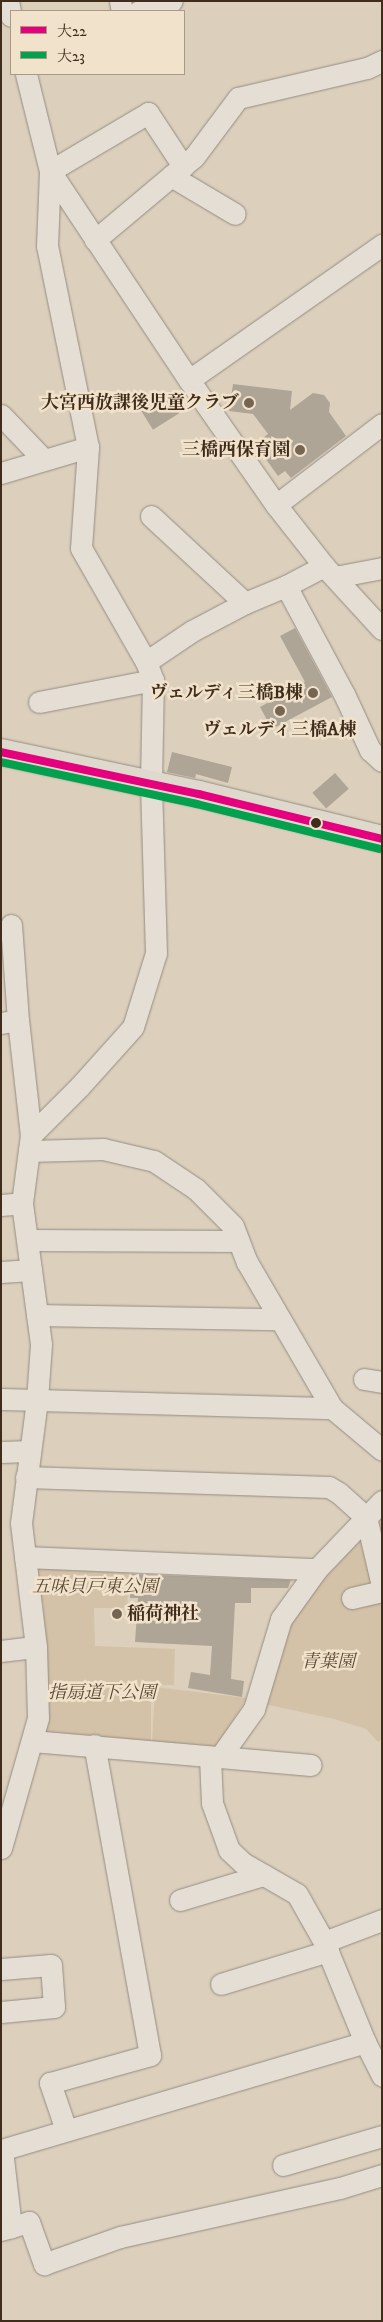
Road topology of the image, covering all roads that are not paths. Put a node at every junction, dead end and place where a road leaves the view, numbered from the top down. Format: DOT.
graph roads {
  1 [pos="171,1"];
  2 [pos="142,10"];
  3 [pos="382,61"];
  4 [pos="26,75"];
  5 [pos="50,171"];
  6 [pos="177,171"];
  7 [pos="234,214"];
  8 [pos="95,240"];
  9 [pos="382,245"];
  10 [pos="189,380"];
  11 [pos="1,416"];
  12 [pos="382,424"];
  13 [pos="88,447"];
  14 [pos="43,459"];
  15 [pos="1,473"];
  16 [pos="276,505"];
  17 [pos="151,516"];
  18 [pos="382,568"];
  19 [pos="329,572"];
  20 [pos="286,586"];
  21 [pos="245,603"];
  22 [pos="382,629"];
  23 [pos="149,671"];
  24 [pos="39,702"];
  25 [pos="1,752"];
  26 [pos="382,761"];
  27 [pos="151,783"];
  28 [pos="382,839"];
  29 [pos="11,925"];
  30 [pos="10,1022"];
  31 [pos="30,1143"];
  32 [pos="12,1204"];
  33 [pos="28,1240"];
  34 [pos="238,1241"];
  35 [pos="31,1270"];
  36 [pos="1,1272"];
  37 [pos="37,1315"];
  38 [pos="278,1318"];
  39 [pos="1,1399"];
  40 [pos="37,1400"];
  41 [pos="332,1408"];
  42 [pos="382,1450"];
  43 [pos="30,1451"];
  44 [pos="1,1452"];
  45 [pos="26,1477"];
  46 [pos="382,1501"];
  47 [pos="366,1517"];
  48 [pos="25,1557"];
  49 [pos="317,1570"];
  50 [pos="382,1586"];
  51 [pos="382,1591"];
  52 [pos="352,1598"];
  53 [pos="36,1647"];
  54 [pos="1,1650"];
  55 [pos="32,1741"];
  56 [pos="94,1745"];
  57 [pos="215,1757"];
  58 [pos="311,1765"];
  59 [pos="6,1815"];
  60 [pos="1,1848"];
  61 [pos="263,1875"];
  62 [pos="180,1900"];
  63 [pos="382,1920"];
  64 [pos="326,1946"];
  65 [pos="1,1968"];
  66 [pos="221,1984"];
  67 [pos="1,2012"];
  68 [pos="365,2042"];
  69 [pos="382,2076"];
  70 [pos="66,2130"];
  71 [pos="382,2136"];
  72 [pos="2,2150"];
  73 [pos="283,2165"];
  74 [pos="382,2174"];
  75 [pos="6,2228"];
  1 -- 2 [label="street"];
  3 -- 6 [label="street"];
  4 -- 5 [label="street"];
  5 -- 6 [label="street"];
  5 -- 8 [label="street"];
  5 -- 13 [label="street"];
  6 -- 7 [label="street"];
  6 -- 8 [label="street"];
  8 -- 10 [label="street"];
  9 -- 10 [label="street"];
  10 -- 16 [label="street"];
  11 -- 14 [label="street"];
  12 -- 16 [label="street"];
  13 -- 14 [label="street"];
  13 -- 23 [label="street"];
  14 -- 15 [label="street"];
  16 -- 19 [label="street"];
  17 -- 21 [label="street"];
  18 -- 19 [label="street"];
  19 -- 20 [label="street"];
  19 -- 22 [label="street"];
  20 -- 21 [label="street"];
  20 -- 26 [label="street"];
  21 -- 23 [label="street"];
  23 -- 24 [label="street"];
  23 -- 27 [label="street"];
  25 -- 27 [label="main road"];
  27 -- 28 [label="main road"];
  27 -- 31 [label="street"];
  29 -- 30 [label="street"];
  30 -- 31 [label="street"];
  31 -- 32 [label="street"];
  31 -- 34 [label="street"];
  32 -- 33 [label="street"];
  33 -- 34 [label="street"];
  33 -- 35 [label="street"];
  34 -- 38 [label="street"];
  35 -- 36 [label="street"];
  35 -- 37 [label="street"];
  37 -- 38 [label="street"];
  37 -- 40 [label="street"];
  38 -- 41 [label="street"];
  39 -- 40 [label="street"];
  40 -- 41 [label="street"];
  40 -- 43 [label="street"];
  41 -- 42 [label="street"];
  43 -- 44 [label="street"];
  43 -- 45 [label="street"];
  45 -- 47 [label="street"];
  45 -- 48 [label="street"];
  46 -- 47 [label="street"];
  47 -- 49 [label="street"];
  47 -- 50 [label="street"];
  48 -- 49 [label="street"];
  48 -- 53 [label="street"];
  49 -- 57 [label="street"];
  51 -- 52 [label="street"];
  53 -- 54 [label="street"];
  53 -- 55 [label="street"];
  55 -- 56 [label="street"];
  55 -- 59 [label="street"];
  56 -- 57 [label="street"];
  56 -- 70 [label="street"];
  57 -- 58 [label="street"];
  57 -- 61 [label="street"];
  59 -- 60 [label="street"];
  61 -- 62 [label="street"];
  61 -- 64 [label="street"];
  63 -- 64 [label="street"];
  64 -- 66 [label="street"];
  64 -- 68 [label="street"];
  65 -- 67 [label="street"];
  68 -- 69 [label="street"];
  68 -- 70 [label="street"];
  70 -- 72 [label="street"];
  71 -- 73 [label="street"];
  72 -- 75 [label="street"];
  74 -- 75 [label="street"];
}
